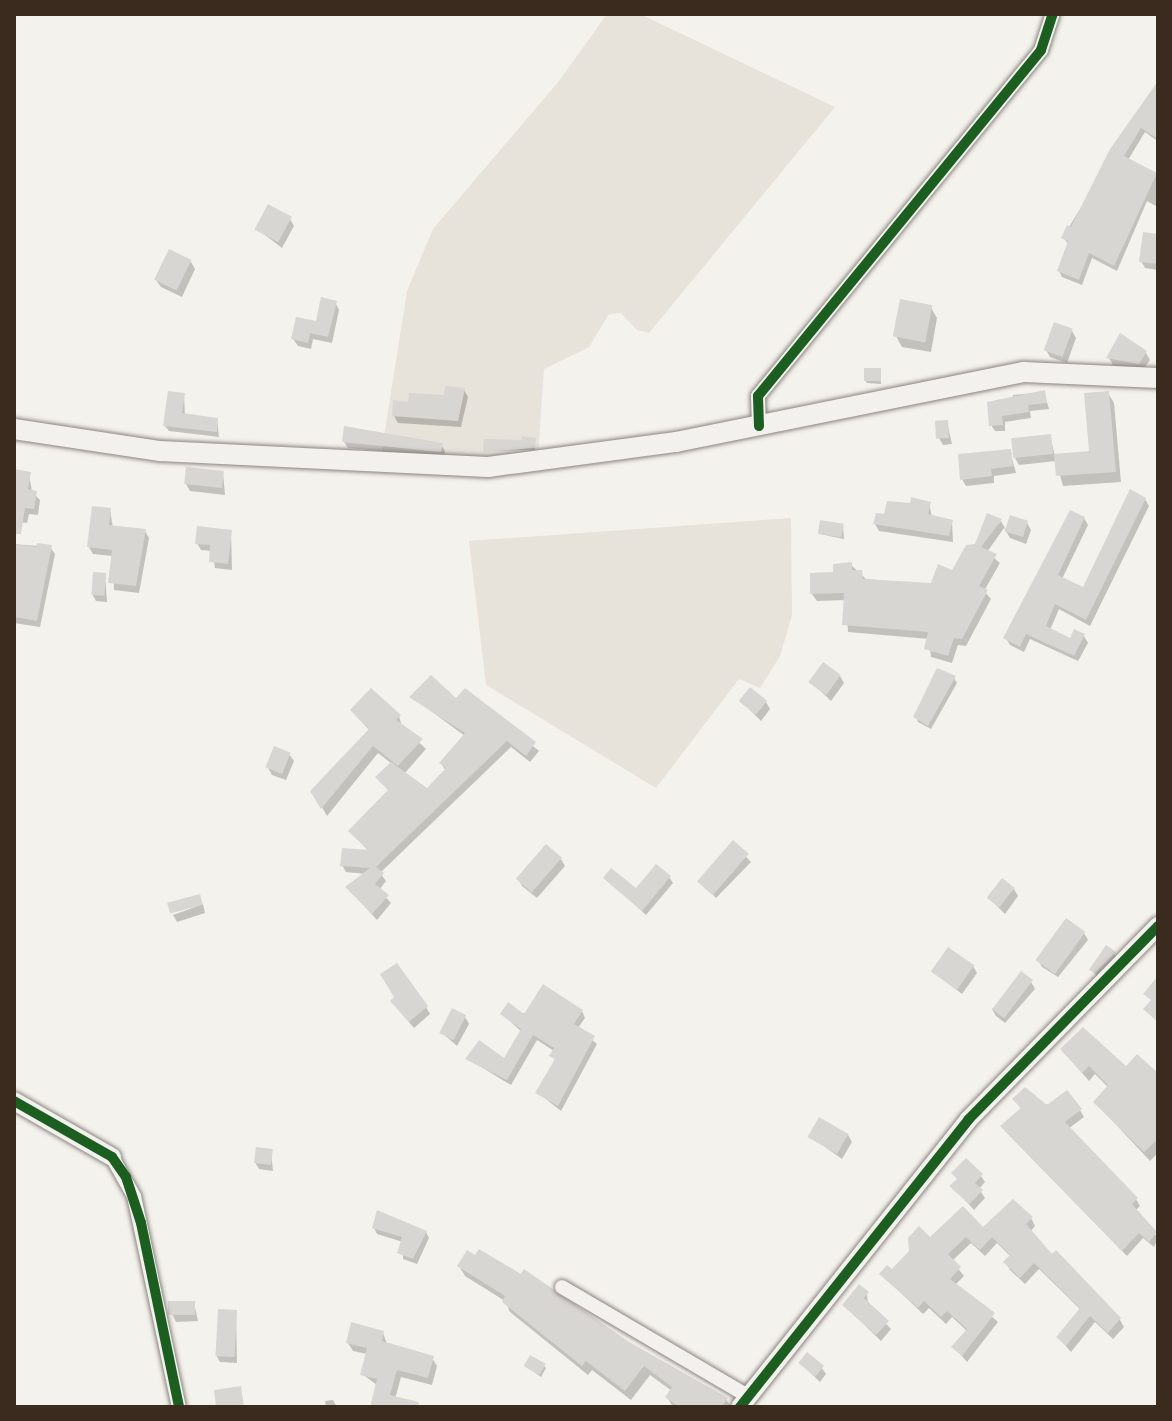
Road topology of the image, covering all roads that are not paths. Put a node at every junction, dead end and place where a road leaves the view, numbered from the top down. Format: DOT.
graph roads {
  1 [pos="1053,14"];
  2 [pos="1158,378"];
  3 [pos="759,426"];
  4 [pos="14,429"];
  5 [pos="1158,926"];
  6 [pos="14,1101"];
  7 [pos="112,1157"];
  8 [pos="562,1287"];
  9 [pos="744,1402"];
  10 [pos="179,1407"];
  1 -- 3 [label="street"];
  2 -- 3 [label="main road"];
  3 -- 4 [label="main road"];
  5 -- 9 [label="street"];
  6 -- 7 [label="street"];
  7 -- 10 [label="street"];
  8 -- 9 [label="street"];
}
